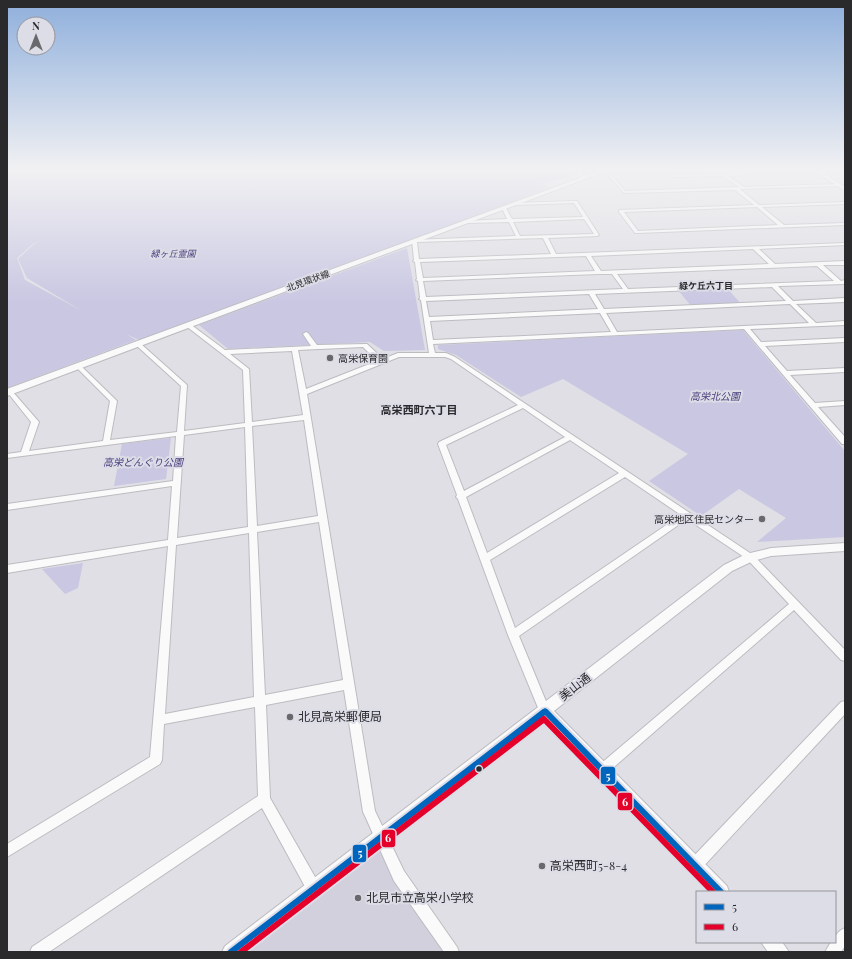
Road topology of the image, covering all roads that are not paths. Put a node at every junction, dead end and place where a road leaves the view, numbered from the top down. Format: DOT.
graph roads {
  1 [pos="488,214"];
  2 [pos="507,214"];
  3 [pos="583,214"];
  4 [pos="624,214"];
  5 [pos="767,214"];
  6 [pos="586,218"];
  7 [pos="511,221"];
  8 [pos="465,222"];
  9 [pos="845,224"];
  10 [pos="782,226"];
  11 [pos="545,237"];
  12 [pos="519,238"];
  13 [pos="414,242"];
  14 [pos="845,244"];
  15 [pos="755,248"];
  16 [pos="588,254"];
  17 [pos="555,256"];
  18 [pos="416,261"];
  19 [pos="845,263"];
  20 [pos="818,264"];
  21 [pos="774,266"];
  22 [pos="613,272"];
  23 [pos="599,273"];
  24 [pos="419,280"];
  25 [pos="842,282"];
  26 [pos="773,285"];
  27 [pos="626,290"];
  28 [pos="591,292"];
  29 [pos="422,299"];
  30 [pos="845,300"];
  31 [pos="791,303"];
  32 [pos="602,311"];
  33 [pos="426,319"];
  34 [pos="845,323"];
  35 [pos="814,324"];
  36 [pos="188,325"];
  37 [pos="745,327"];
  38 [pos="615,333"];
  39 [pos="306,334"];
  40 [pos="845,340"];
  41 [pos="430,342"];
  42 [pos="759,344"];
  43 [pos="139,345"];
  44 [pos="316,348"];
  45 [pos="295,349"];
  46 [pos="224,352"];
  47 [pos="432,355"];
  48 [pos="381,362"];
  49 [pos="78,366"];
  50 [pos="845,370"];
  51 [pos="785,372"];
  52 [pos="8,392"];
  53 [pos="303,393"];
  54 [pos="845,403"];
  55 [pos="523,405"];
  56 [pos="813,405"];
  57 [pos="307,417"];
  58 [pos="249,425"];
  59 [pos="181,434"];
  60 [pos="570,437"];
  61 [pos="845,442"];
  62 [pos="106,443"];
  63 [pos="24,454"];
  64 [pos="7,456"];
  65 [pos="625,474"];
  66 [pos="177,483"];
  67 [pos="460,497"];
  68 [pos="7,508"];
  69 [pos="687,515"];
  70 [pos="323,518"];
  71 [pos="253,530"];
  72 [pos="174,542"];
  73 [pos="845,547"];
  74 [pos="750,558"];
  75 [pos="484,559"];
  76 [pos="7,569"];
  77 [pos="795,604"];
  78 [pos="513,635"];
  79 [pos="845,657"];
  80 [pos="349,684"];
  81 [pos="260,701"];
  82 [pos="845,706"];
  83 [pos="545,711"];
  84 [pos="160,720"];
  85 [pos="602,770"];
  86 [pos="264,799"];
  87 [pos="379,837"];
  88 [pos="7,851"];
  89 [pos="695,865"];
  90 [pos="314,889"];
  91 [pos="720,891"];
  92 [pos="845,935"];
  93 [pos="771,943"];
  94 [pos="37,952"];
  95 [pos="231,952"];
  96 [pos="452,952"];
  97 [pos="780,952"];
  98 [pos="832,952"];
  1 -- 8 [label="main road, 北見環状線"];
  2 -- 7 [label="street"];
  3 -- 6 [label="street"];
  4 -- 10 [label="street"];
  5 -- 10 [label="street"];
  6 -- 7 [label="street"];
  6 -- 11 [label="street"];
  7 -- 8 [label="street"];
  7 -- 12 [label="street"];
  8 -- 13 [label="main road, 北見環状線"];
  9 -- 10 [label="street"];
  11 -- 12 [label="street"];
  11 -- 17 [label="street"];
  12 -- 13 [label="street"];
  13 -- 18 [label="street"];
  13 -- 36 [label="main road, 北見環状線"];
  14 -- 15 [label="street"];
  15 -- 16 [label="street"];
  15 -- 21 [label="street"];
  16 -- 17 [label="street"];
  16 -- 23 [label="street"];
  17 -- 18 [label="street"];
  18 -- 24 [label="street"];
  19 -- 20 [label="street"];
  20 -- 21 [label="street"];
  20 -- 25 [label="street"];
  21 -- 22 [label="street"];
  22 -- 23 [label="street"];
  22 -- 27 [label="street"];
  23 -- 24 [label="street"];
  24 -- 29 [label="street"];
  25 -- 26 [label="street"];
  26 -- 27 [label="street"];
  26 -- 31 [label="street"];
  27 -- 28 [label="street"];
  28 -- 29 [label="street"];
  28 -- 32 [label="street"];
  29 -- 33 [label="street"];
  30 -- 31 [label="street"];
  31 -- 32 [label="street"];
  31 -- 35 [label="street"];
  32 -- 33 [label="street"];
  32 -- 38 [label="street"];
  33 -- 41 [label="street"];
  34 -- 35 [label="street"];
  35 -- 37 [label="street"];
  36 -- 43 [label="main road, 北見環状線"];
  36 -- 46 [label="street"];
  37 -- 38 [label="street"];
  37 -- 42 [label="street"];
  38 -- 41 [label="street"];
  39 -- 44 [label="street"];
  40 -- 42 [label="street"];
  41 -- 47 [label="street"];
  42 -- 51 [label="street"];
  43 -- 49 [label="main road, 北見環状線"];
  43 -- 59 [label="street"];
  44 -- 45 [label="street"];
  44 -- 48 [label="street"];
  45 -- 46 [label="street"];
  45 -- 53 [label="street"];
  46 -- 58 [label="street"];
  47 -- 48 [label="street"];
  47 -- 55 [label="street"];
  48 -- 53 [label="street"];
  49 -- 52 [label="main road, 北見環状線"];
  49 -- 62 [label="street"];
  50 -- 51 [label="street"];
  51 -- 56 [label="street"];
  52 -- 63 [label="street"];
  53 -- 57 [label="street"];
  54 -- 56 [label="street"];
  55 -- 60 [label="street"];
  55 -- 67 [label="street"];
  56 -- 61 [label="street"];
  57 -- 58 [label="street"];
  57 -- 70 [label="street"];
  58 -- 59 [label="street"];
  58 -- 71 [label="street"];
  59 -- 62 [label="street"];
  59 -- 66 [label="street"];
  60 -- 65 [label="street"];
  60 -- 67 [label="street"];
  62 -- 63 [label="street"];
  63 -- 64 [label="street"];
  65 -- 69 [label="street"];
  65 -- 75 [label="street"];
  66 -- 68 [label="street"];
  66 -- 72 [label="street"];
  67 -- 75 [label="street"];
  69 -- 74 [label="street"];
  69 -- 78 [label="street"];
  70 -- 71 [label="street"];
  70 -- 80 [label="street"];
  71 -- 72 [label="street"];
  71 -- 81 [label="street"];
  72 -- 76 [label="street"];
  72 -- 84 [label="street"];
  73 -- 74 [label="street, 美山通"];
  74 -- 77 [label="street"];
  74 -- 83 [label="street, 美山通"];
  75 -- 78 [label="street"];
  77 -- 79 [label="street"];
  77 -- 85 [label="street"];
  78 -- 83 [label="street"];
  80 -- 81 [label="street"];
  80 -- 87 [label="street"];
  81 -- 84 [label="street"];
  81 -- 86 [label="street"];
  82 -- 89 [label="street"];
  83 -- 85 [label="street"];
  83 -- 87 [label="street, 美山通"];
  84 -- 88 [label="street"];
  85 -- 89 [label="street"];
  86 -- 90 [label="street"];
  86 -- 94 [label="street"];
  87 -- 90 [label="street, 美山通"];
  87 -- 96 [label="street"];
  89 -- 91 [label="street"];
  90 -- 95 [label="street, 美山通"];
  92 -- 98 [label="street"];
  93 -- 97 [label="street"];
}
